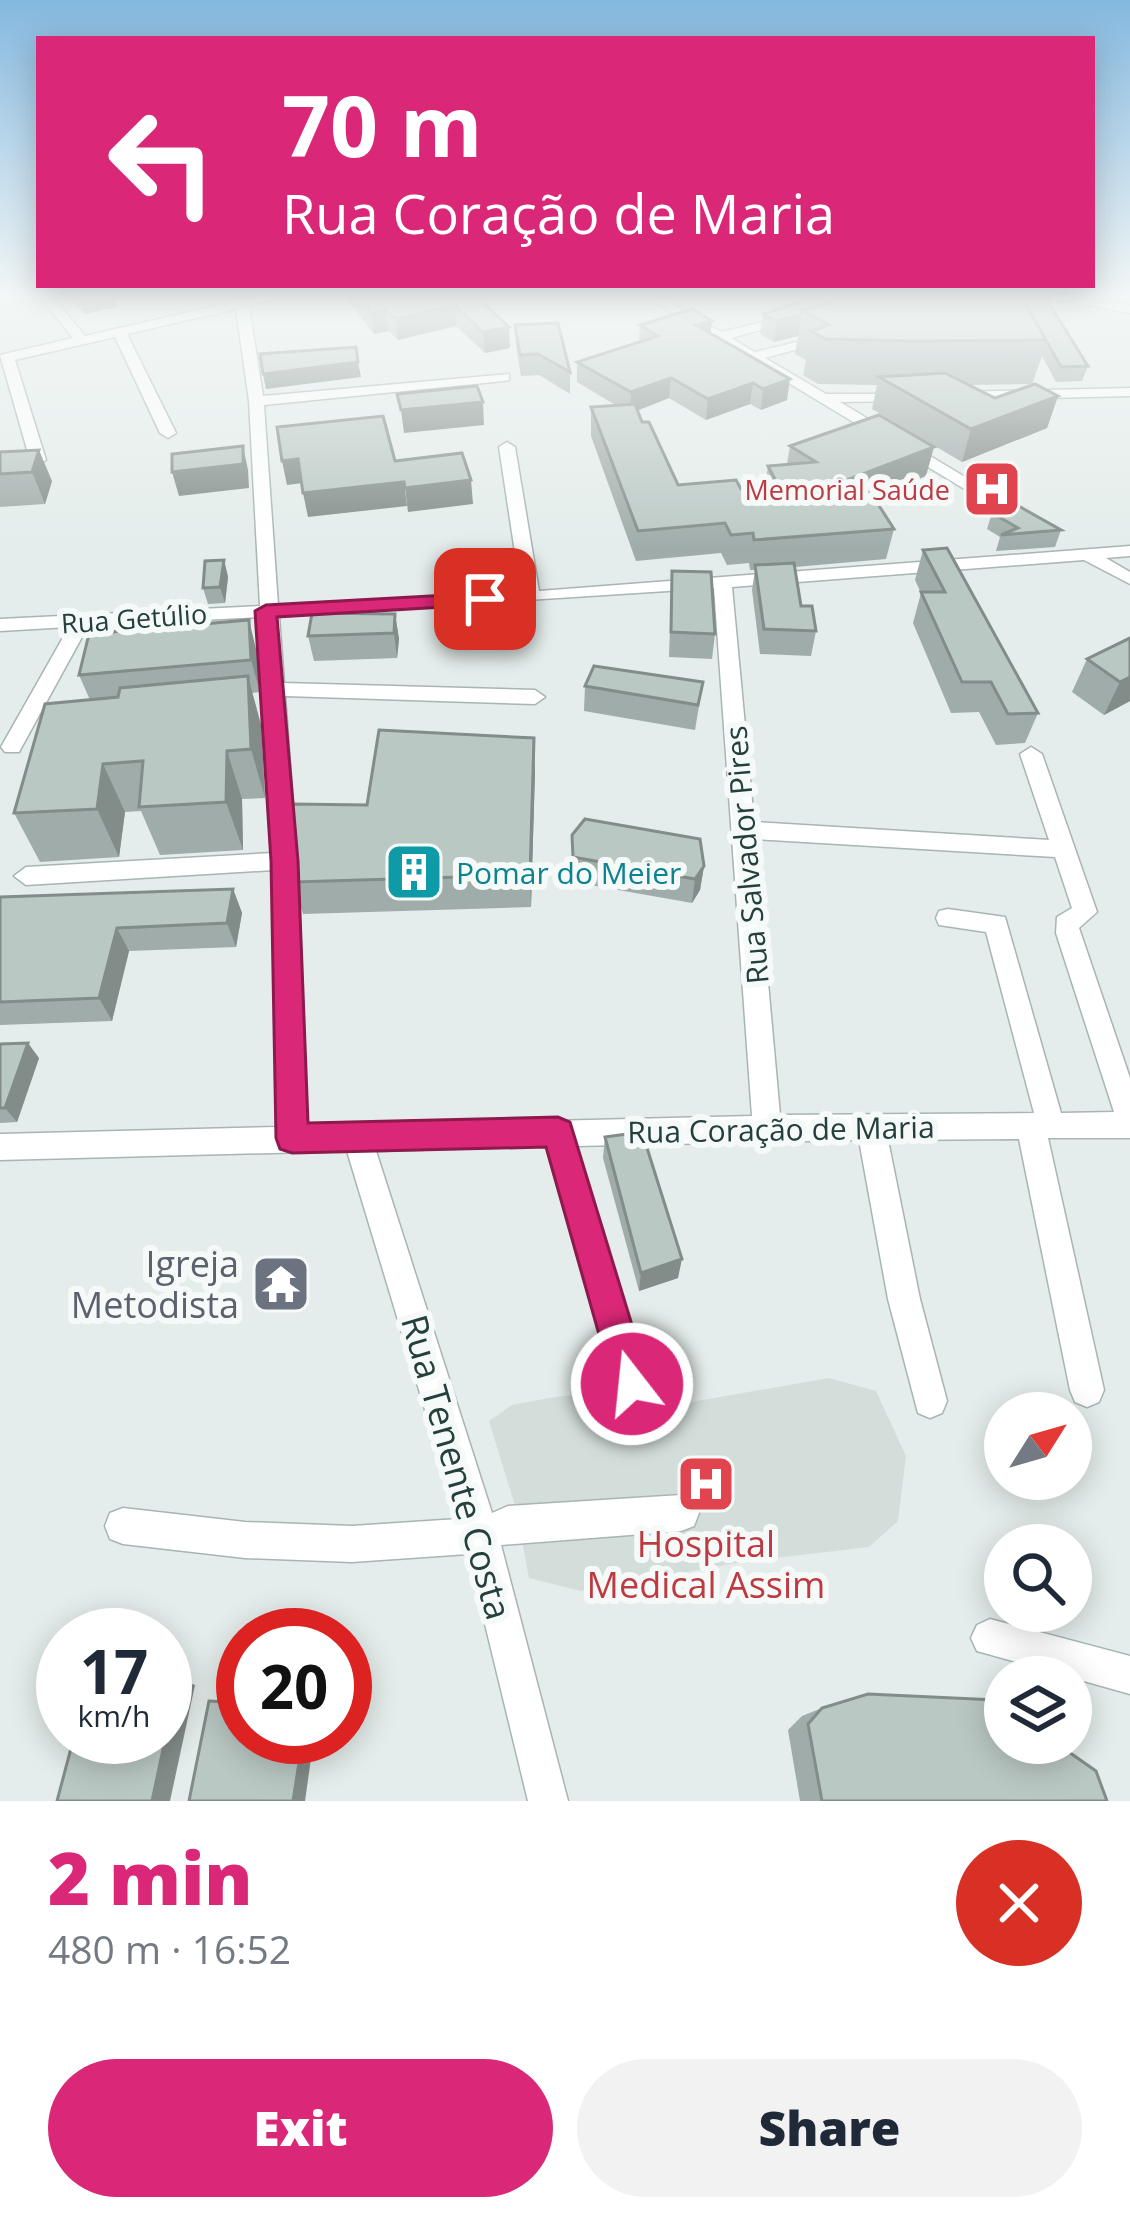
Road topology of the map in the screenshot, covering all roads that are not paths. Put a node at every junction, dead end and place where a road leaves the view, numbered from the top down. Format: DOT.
graph roads {
  1 [pos="11,381"];
  2 [pos="143,381"];
  3 [pos="253,381"];
  4 [pos="462,381"];
  5 [pos="794,381"];
  6 [pos="1043,381"];
  7 [pos="1130,392"];
  8 [pos="1050,394"];
  9 [pos="915,397"];
  10 [pos="937,397"];
  11 [pos="823,398"];
  12 [pos="256,401"];
  13 [pos="168,433"];
  14 [pos="507,447"];
  15 [pos="38,460"];
  16 [pos="1130,550"];
  17 [pos="1084,553"];
  18 [pos="1130,579"];
  19 [pos="723,583"];
  20 [pos="531,597"];
  21 [pos="266,611"];
  22 [pos="81,622"];
  23 [pos="0,625"];
  24 [pos="274,689"];
  25 [pos="535,697"];
  26 [pos="12,747"];
  27 [pos="1031,754"];
  28 [pos="745,830"];
  29 [pos="1061,849"];
  30 [pos="285,861"];
  31 [pos="26,876"];
  32 [pos="948,918"];
  33 [pos="1130,1122"];
  34 [pos="1041,1126"];
  35 [pos="872,1127"];
  36 [pos="767,1128"];
  37 [pos="558,1132"];
  38 [pos="357,1136"];
  39 [pos="292,1138"];
  40 [pos="0,1147"];
  41 [pos="632,1384"];
  42 [pos="1087,1390"];
  43 [pos="930,1401"];
  44 [pos="682,1513"];
  45 [pos="124,1526"];
  46 [pos="481,1534"];
  47 [pos="990,1639"];
  48 [pos="1130,1675"];
  49 [pos="548,1801"];
  1 -- 15 [label="street"];
  2 -- 13 [label="street"];
  3 -- 12 [label="street"];
  4 -- 12 [label="street"];
  5 -- 11 [label="street"];
  6 -- 8 [label="street"];
  7 -- 8 [label="street"];
  8 -- 10 [label="street"];
  9 -- 11 [label="street"];
  11 -- 17 [label="street"];
  12 -- 21 [label="street"];
  14 -- 20 [label="street"];
  16 -- 17 [label="street, Rua Getúlio"];
  17 -- 18 [label="street"];
  17 -- 19 [label="street, Rua Getúlio"];
  19 -- 20 [label="street, Rua Getúlio"];
  19 -- 28 [label="street, Rua Salvador Pires"];
  20 -- 21 [label="street, Rua Getúlio"];
  21 -- 22 [label="street, Rua Getúlio"];
  21 -- 24 [label="street"];
  22 -- 23 [label="street, Rua Getúlio"];
  22 -- 26 [label="street"];
  24 -- 25 [label="street"];
  24 -- 30 [label="street"];
  27 -- 29 [label="street"];
  28 -- 29 [label="street"];
  28 -- 36 [label="street, Rua Salvador Pires"];
  29 -- 33 [label="street"];
  30 -- 31 [label="street"];
  30 -- 39 [label="street"];
  32 -- 34 [label="street"];
  33 -- 34 [label="street, Rua Coração de Maria"];
  34 -- 35 [label="street, Rua Coração de Maria"];
  34 -- 42 [label="street"];
  35 -- 36 [label="street, Rua Coração de Maria"];
  35 -- 43 [label="street"];
  36 -- 37 [label="street, Rua Coração de Maria"];
  37 -- 38 [label="street, Rua Coração de Maria"];
  37 -- 41 [label="street"];
  38 -- 39 [label="street, Rua Coração de Maria"];
  38 -- 46 [label="street, Rua Tenente Costa"];
  39 -- 40 [label="street, Rua Coração de Maria"];
  44 -- 46 [label="street"];
  45 -- 46 [label="street"];
  46 -- 49 [label="street, Rua Tenente Costa"];
  47 -- 48 [label="street"];
}
